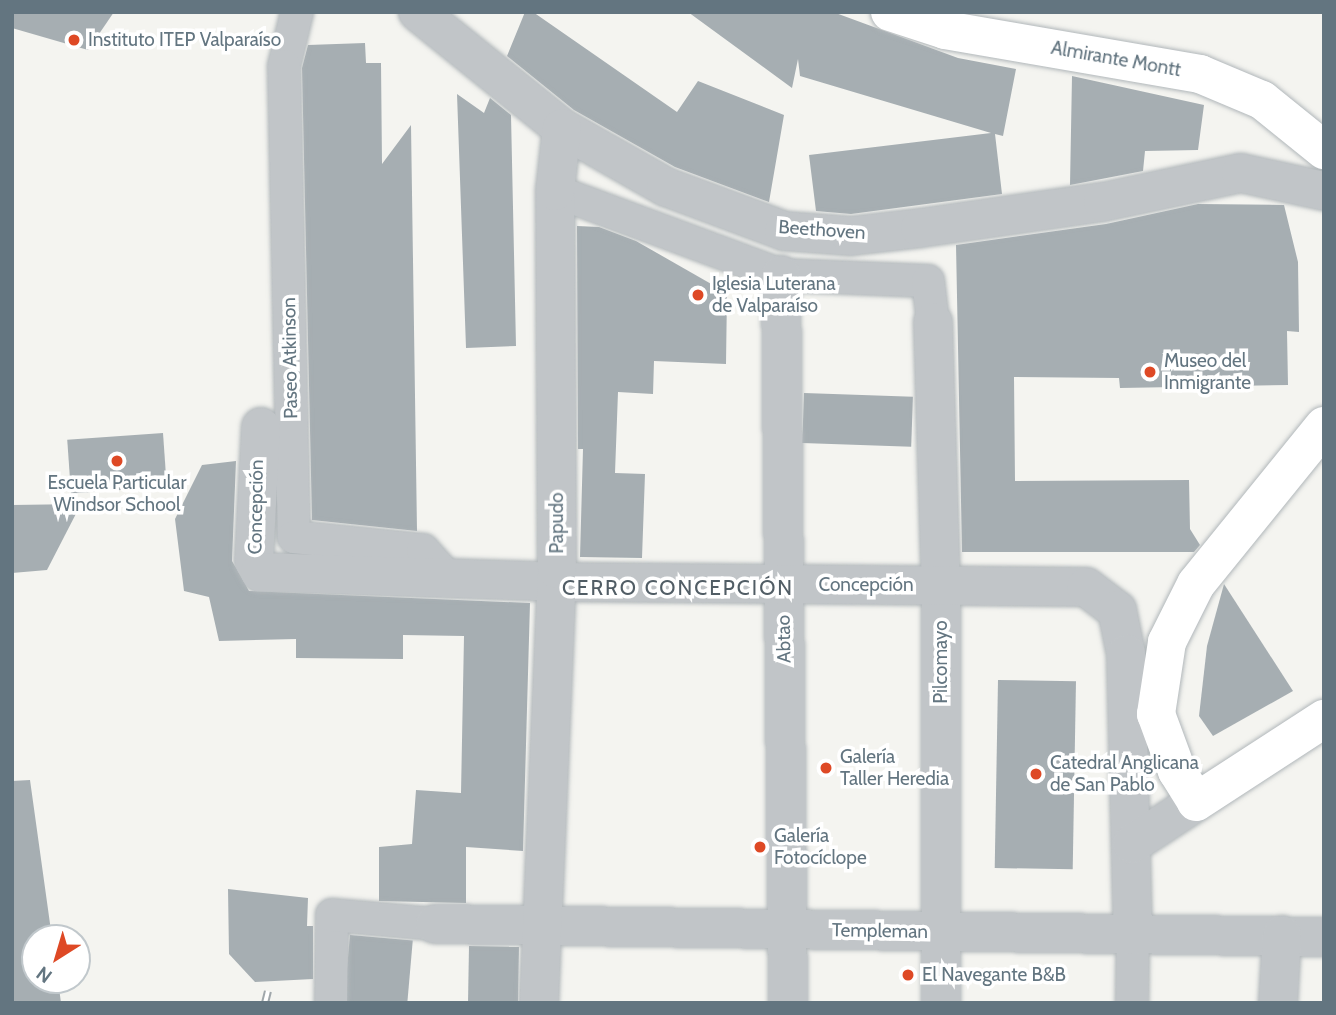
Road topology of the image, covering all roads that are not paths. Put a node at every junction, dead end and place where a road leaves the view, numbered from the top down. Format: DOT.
graph roads {
  1 [pos="297,12"];
  2 [pos="418,12"];
  3 [pos="895,14"];
  4 [pos="562,128"];
  5 [pos="1324,150"];
  6 [pos="555,191"];
  7 [pos="1324,191"];
  8 [pos="781,275"];
  9 [pos="933,322"];
  10 [pos="259,416"];
  11 [pos="1324,426"];
  12 [pos="448,578"];
  13 [pos="557,582"];
  14 [pos="784,584"];
  15 [pos="941,586"];
  16 [pos="1324,719"];
  17 [pos="1196,802"];
  18 [pos="1132,844"];
  19 [pos="435,924"];
  20 [pos="543,925"];
  21 [pos="787,929"];
  22 [pos="940,932"];
  23 [pos="1282,934"];
  24 [pos="1133,935"];
  25 [pos="1324,937"];
  26 [pos="331,1003"];
  27 [pos="539,1003"];
  28 [pos="788,1003"];
  29 [pos="941,1003"];
  30 [pos="1132,1003"];
  31 [pos="1278,1003"];
  1 -- 12 [label="street, Paseo Atkinson"];
  2 -- 4 [label="street, Beethoven"];
  3 -- 5 [label="main road, Almirante Montt"];
  4 -- 6 [label="street, Papudo"];
  4 -- 7 [label="street, Beethoven"];
  6 -- 8 [label="street"];
  6 -- 13 [label="street, Papudo"];
  8 -- 9 [label="street"];
  8 -- 14 [label="street, Abtao"];
  9 -- 15 [label="street, Pilcomayo"];
  10 -- 12 [label="street, Concepción"];
  11 -- 17 [label="main road"];
  12 -- 13 [label="street, Concepción"];
  13 -- 14 [label="street, Concepción"];
  13 -- 20 [label="street, Papudo"];
  14 -- 15 [label="street, Concepción"];
  14 -- 21 [label="street, Abtao"];
  15 -- 18 [label="street, Concepción"];
  15 -- 22 [label="street, Pilcomayo"];
  16 -- 17 [label="main road"];
  17 -- 18 [label="street"];
  18 -- 24 [label="street, Concepción"];
  19 -- 20 [label="street, Templeman"];
  19 -- 26 [label="street"];
  20 -- 21 [label="street, Templeman"];
  20 -- 27 [label="street, Papudo"];
  21 -- 22 [label="street, Templeman"];
  21 -- 28 [label="street, Abtao"];
  22 -- 24 [label="street, Templeman"];
  22 -- 29 [label="street, Pilcomayo"];
  23 -- 24 [label="street, Templeman"];
  23 -- 25 [label="street, Templeman"];
  23 -- 31 [label="street"];
  24 -- 30 [label="street"];
}
